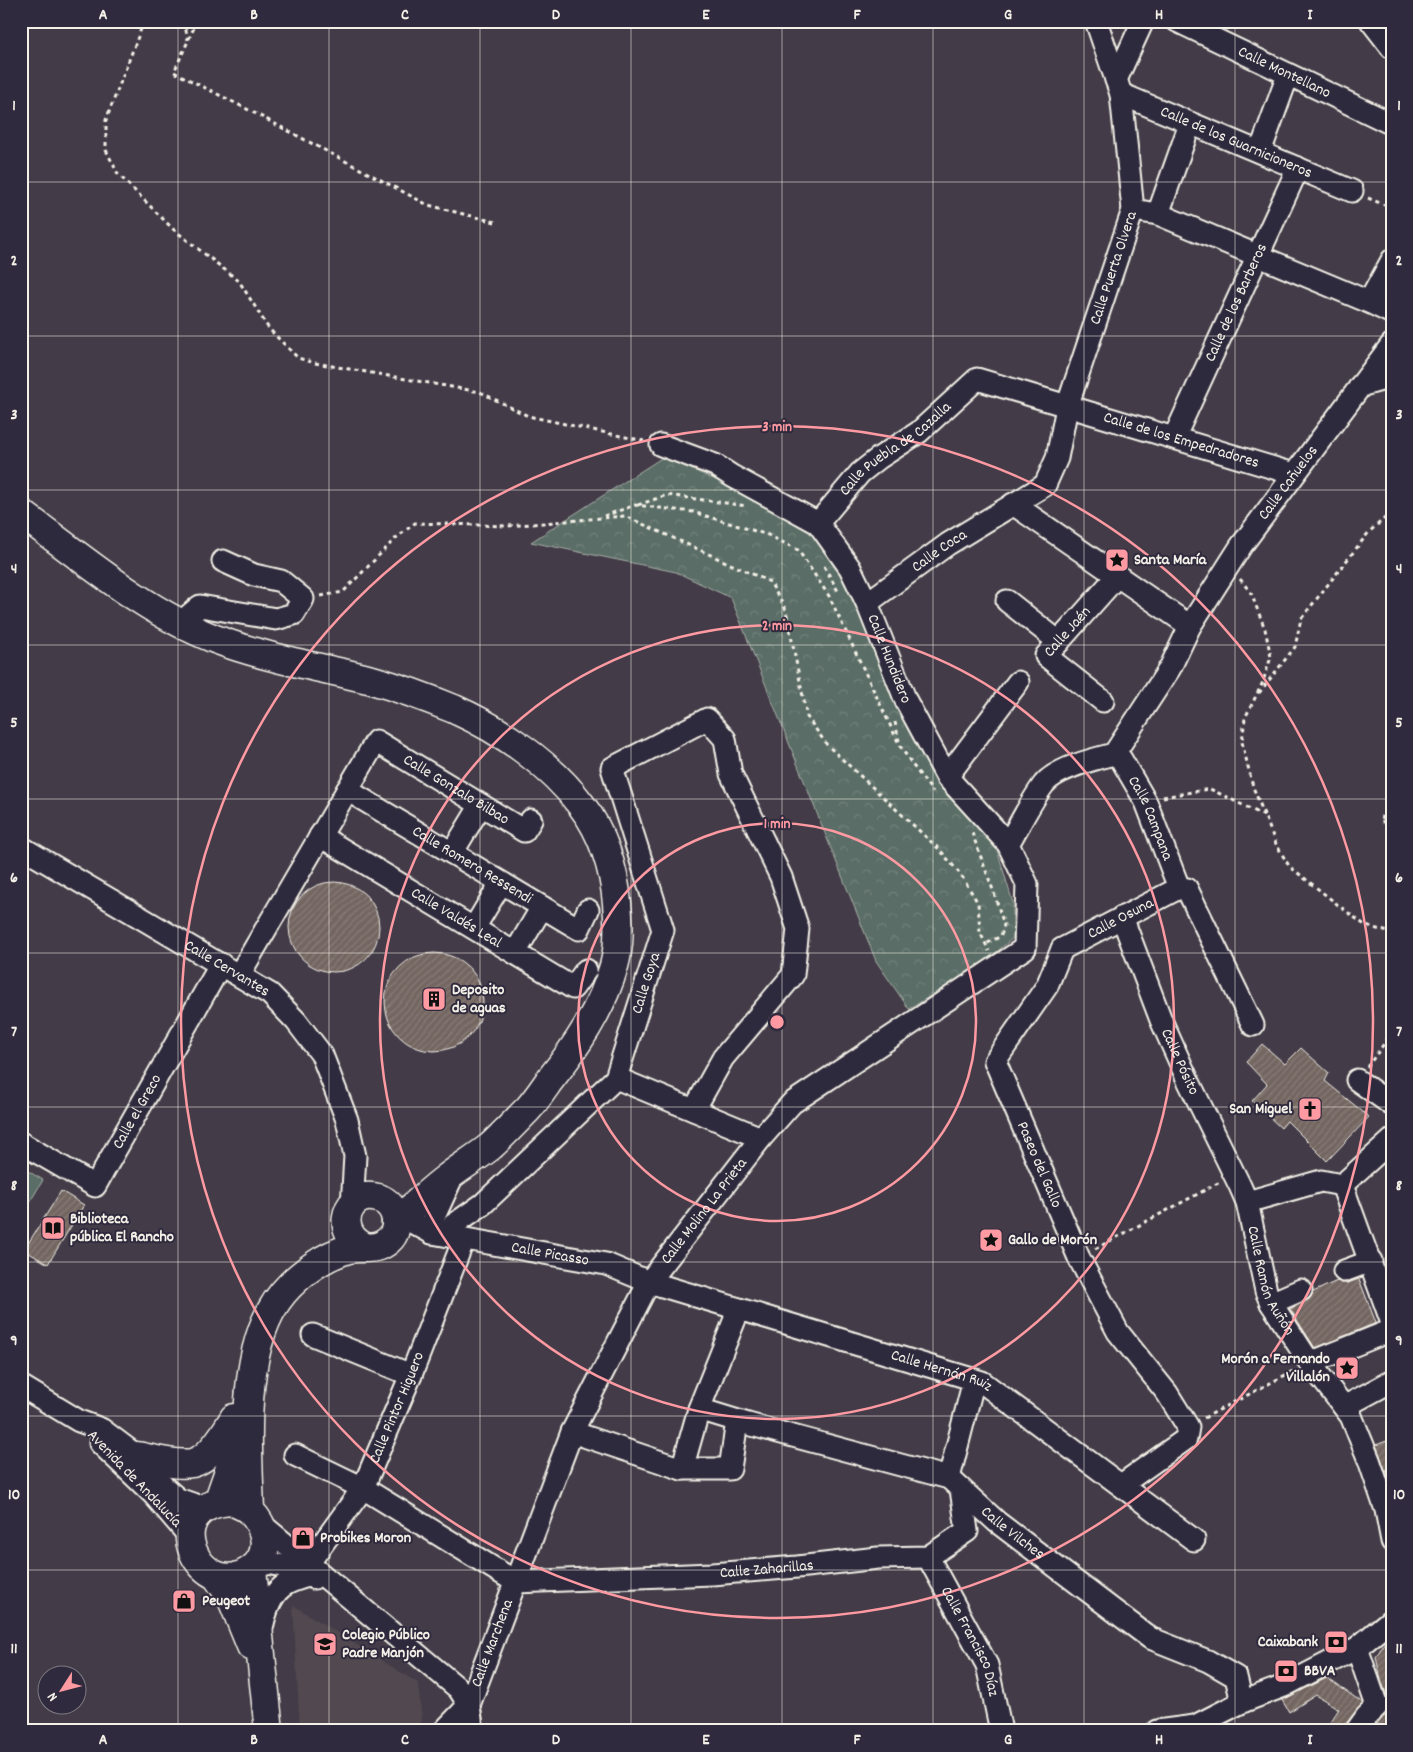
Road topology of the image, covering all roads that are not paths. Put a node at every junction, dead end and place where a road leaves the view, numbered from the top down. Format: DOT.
graph roads {
  1 [pos="1096,21"];
  2 [pos="1143,21"];
  3 [pos="1177,21"];
  4 [pos="1371,21"];
  5 [pos="1392,48"];
  6 [pos="1288,75"];
  7 [pos="1118,87"];
  8 [pos="1190,124"];
  9 [pos="1392,124"];
  10 [pos="1260,152"];
  11 [pos="1298,168"];
  12 [pos="1352,191"];
  13 [pos="1133,210"];
  14 [pos="1158,214"];
  15 [pos="1258,257"];
  16 [pos="1392,260"];
  17 [pos="1369,302"];
  18 [pos="1392,313"];
  19 [pos="1392,344"];
  20 [pos="1392,377"];
  21 [pos="977,379"];
  22 [pos="1360,386"];
  23 [pos="1067,407"];
  24 [pos="1174,438"];
  25 [pos="661,445"];
  26 [pos="1294,474"];
  27 [pos="1012,504"];
  28 [pos="21,513"];
  29 [pos="818,523"];
  30 [pos="222,561"];
  31 [pos="1118,575"];
  32 [pos="1007,601"];
  33 [pos="867,603"];
  34 [pos="180,623"];
  35 [pos="1190,626"];
  36 [pos="1059,642"];
  37 [pos="1018,682"];
  38 [pos="1103,701"];
  39 [pos="1114,754"];
  40 [pos="947,777"];
  41 [pos="347,790"];
  42 [pos="480,804"];
  43 [pos="530,820"];
  44 [pos="320,836"];
  45 [pos="1008,844"];
  46 [pos="21,848"];
  47 [pos="452,853"];
  48 [pos="502,883"];
  49 [pos="1179,888"];
  50 [pos="542,907"];
  51 [pos="588,910"];
  52 [pos="1122,917"];
  53 [pos="474,928"];
  54 [pos="1025,948"];
  55 [pos="1062,949"];
  56 [pos="515,953"];
  57 [pos="230,969"];
  58 [pos="586,970"];
  59 [pos="1254,1025"];
  60 [pos="616,1078"];
  61 [pos="1357,1080"];
  62 [pos="1392,1105"];
  63 [pos="694,1110"];
  64 [pos="761,1138"];
  65 [pos="1392,1140"];
  66 [pos="21,1143"];
  67 [pos="355,1156"];
  68 [pos="449,1177"];
  69 [pos="1342,1185"];
  70 [pos="1247,1202"];
  71 [pos="349,1212"];
  72 [pos="387,1220"];
  73 [pos="448,1236"];
  74 [pos="1371,1261"];
  75 [pos="1344,1272"];
  76 [pos="649,1282"];
  77 [pos="1300,1290"];
  78 [pos="1271,1302"];
  79 [pos="739,1309"];
  80 [pos="1392,1323"];
  81 [pos="1392,1330"];
  82 [pos="313,1335"];
  83 [pos="1310,1363"];
  84 [pos="411,1375"];
  85 [pos="974,1380"];
  86 [pos="1392,1381"];
  87 [pos="21,1386"];
  88 [pos="1344,1407"];
  89 [pos="698,1409"];
  90 [pos="234,1418"];
  91 [pos="79,1421"];
  92 [pos="742,1423"];
  93 [pos="572,1432"];
  94 [pos="295,1455"];
  95 [pos="137,1456"];
  96 [pos="682,1469"];
  97 [pos="955,1484"];
  98 [pos="1121,1485"];
  99 [pos="363,1488"];
  100 [pos="211,1505"];
  101 [pos="255,1517"];
  102 [pos="188,1536"];
  103 [pos="1194,1540"];
  104 [pos="1392,1541"];
  105 [pos="928,1557"];
  106 [pos="253,1568"];
  107 [pos="308,1570"];
  108 [pos="218,1578"];
  109 [pos="516,1582"];
  110 [pos="1392,1619"];
  111 [pos="259,1640"];
  112 [pos="1358,1648"];
  113 [pos="264,1676"];
  114 [pos="1242,1702"];
  115 [pos="469,1705"];
  116 [pos="1194,1728"];
  117 [pos="269,1731"];
  118 [pos="444,1731"];
  119 [pos="473,1731"];
  120 [pos="1002,1731"];
  121 [pos="1157,1731"];
  122 [pos="1356,1731"];
  1 -- 7 [label="street, Calle Puerta Olvera"];
  2 -- 7 [label="street"];
  3 -- 6 [label="street, Calle Montellano"];
  4 -- 5 [label="street"];
  6 -- 9 [label="street, Calle Montellano"];
  6 -- 10 [label="street"];
  7 -- 8 [label="street, Calle de los Guarnicioneros"];
  7 -- 13 [label="street, Calle Puerta Olvera"];
  8 -- 10 [label="street, Calle de los Guarnicioneros"];
  8 -- 14 [label="street"];
  10 -- 11 [label="street, Calle de los Guarnicioneros"];
  11 -- 12 [label="street, Calle de los Guarnicioneros"];
  11 -- 15 [label="street, Calle de los Barberos"];
  13 -- 14 [label="street"];
  13 -- 23 [label="street, Calle Puerta Olvera"];
  14 -- 15 [label="street"];
  15 -- 17 [label="street"];
  15 -- 24 [label="street, Calle de los Barberos"];
  16 -- 17 [label="street"];
  17 -- 18 [label="street"];
  19 -- 22 [label="street, Calle Cañuelos"];
  20 -- 22 [label="street"];
  21 -- 23 [label="street, Calle de los Empedradores"];
  21 -- 29 [label="street, Calle Puebla de Cazalla"];
  22 -- 26 [label="street, Calle Cañuelos"];
  23 -- 24 [label="street, Calle de los Empedradores"];
  23 -- 27 [label="street, Calle Puerta Olvera"];
  24 -- 26 [label="street, Calle de los Empedradores"];
  25 -- 29 [label="street, Calle Hundidero"];
  26 -- 35 [label="street, Calle Cañuelos"];
  27 -- 31 [label="street"];
  27 -- 33 [label="street, Calle Coca"];
  28 -- 34 [label="main road"];
  29 -- 33 [label="street, Calle Hundidero"];
  30 -- 34 [label="street"];
  31 -- 35 [label="street"];
  31 -- 36 [label="street, Calle Jaén"];
  32 -- 36 [label="street"];
  33 -- 40 [label="street, Calle Hundidero"];
  34 -- 68 [label="main road"];
  35 -- 39 [label="street"];
  36 -- 38 [label="street, Calle Jaén"];
  37 -- 40 [label="street"];
  39 -- 45 [label="street"];
  39 -- 49 [label="street, Calle Campana"];
  40 -- 45 [label="street, Calle Hundidero"];
  41 -- 42 [label="street, Calle Gonzalo Bilbao"];
  41 -- 44 [label="street"];
  41 -- 47 [label="street, Calle Romero Ressendi"];
  42 -- 43 [label="street, Calle Gonzalo Bilbao"];
  42 -- 47 [label="street"];
  44 -- 53 [label="street, Calle Valdés Leal"];
  44 -- 57 [label="street"];
  45 -- 54 [label="street, Calle Hundidero"];
  46 -- 57 [label="street, Calle Cervantes"];
  47 -- 48 [label="street, Calle Romero Ressendi"];
  48 -- 50 [label="street, Calle Romero Ressendi"];
  48 -- 53 [label="street"];
  49 -- 52 [label="street, Calle Osuna"];
  49 -- 59 [label="street"];
  50 -- 51 [label="street, Calle Romero Ressendi"];
  50 -- 56 [label="street"];
  52 -- 55 [label="street, Calle Osuna"];
  52 -- 70 [label="street, Calle Pósito"];
  53 -- 56 [label="street, Calle Valdés Leal"];
  54 -- 55 [label="street"];
  54 -- 64 [label="street, Calle Molino La Prieta"];
  55 -- 98 [label="street, Paseo del Gallo"];
  56 -- 58 [label="street, Calle Valdés Leal"];
  57 -- 66 [label="street, Calle el Greco"];
  57 -- 67 [label="street, Calle Cervantes"];
  60 -- 63 [label="street"];
  60 -- 63 [label="street, Calle Goya"];
  60 -- 73 [label="street, Calle Goya"];
  61 -- 62 [label="street"];
  63 -- 64 [label="street"];
  64 -- 76 [label="street, Calle Molino La Prieta"];
  65 -- 69 [label="street"];
  67 -- 71 [label="street, Calle Cervantes"];
  67 -- 72 [label="street, Calle Cervantes"];
  68 -- 72 [label="main road"];
  68 -- 73 [label="street"];
  69 -- 70 [label="street"];
  69 -- 74 [label="street"];
  70 -- 78 [label="street, Calle Ramón Auñón"];
  71 -- 72 [label="main road"];
  71 -- 72 [label="main road"];
  71 -- 90 [label="main road"];
  72 -- 73 [label="street"];
  72 -- 73 [label="street"];
  72 -- 101 [label="main road"];
  73 -- 76 [label="street, Calle Picasso"];
  73 -- 84 [label="street, Calle Pintor Higuero"];
  74 -- 75 [label="street"];
  74 -- 80 [label="street"];
  76 -- 79 [label="street, Calle Hernán Ruiz"];
  76 -- 93 [label="street, Calle Molino La Prieta"];
  77 -- 78 [label="street"];
  78 -- 83 [label="street, Calle Ramón Auñón"];
  79 -- 85 [label="street, Calle Hernán Ruiz"];
  79 -- 89 [label="street"];
  81 -- 83 [label="street"];
  82 -- 84 [label="street"];
  83 -- 88 [label="street, Calle Ramón Auñón"];
  84 -- 99 [label="street, Calle Pintor Higuero"];
  85 -- 97 [label="street"];
  85 -- 98 [label="street, Calle Hernán Ruiz"];
  86 -- 88 [label="street"];
  87 -- 91 [label="street, Avenida de Andalucía"];
  88 -- 104 [label="street, Calle Ramón Auñón"];
  89 -- 92 [label="street, Calle Vilches"];
  89 -- 96 [label="street"];
  90 -- 95 [label="main road"];
  90 -- 100 [label="main road"];
  91 -- 95 [label="street, Avenida de Andalucía"];
  91 -- 102 [label="street, Avenida de Andalucía"];
  92 -- 96 [label="street"];
  92 -- 97 [label="street, Calle Vilches"];
  93 -- 96 [label="street"];
  93 -- 109 [label="street, Calle Molino La Prieta"];
  94 -- 99 [label="street"];
  95 -- 100 [label="street, Avenida de Andalucía"];
  97 -- 105 [label="street"];
  97 -- 114 [label="street, Calle Vilches"];
  98 -- 103 [label="street, Calle Hernán Ruiz"];
  99 -- 107 [label="street, Calle Pintor Higuero"];
  99 -- 109 [label="street"];
  100 -- 101 [label="main road"];
  100 -- 102 [label="main road"];
  101 -- 106 [label="main road"];
  101 -- 107 [label="street"];
  102 -- 108 [label="main road"];
  105 -- 109 [label="street, Calle Zaharillas"];
  105 -- 120 [label="street, Calle Francisco Díaz"];
  106 -- 107 [label="street"];
  106 -- 108 [label="main road"];
  106 -- 111 [label="main road"];
  107 -- 111 [label="street"];
  107 -- 115 [label="street"];
  108 -- 113 [label="main road"];
  109 -- 115 [label="street, Calle Marchena"];
  110 -- 112 [label="street"];
  111 -- 113 [label="main road"];
  112 -- 114 [label="street"];
  112 -- 122 [label="street"];
  113 -- 117 [label="main road"];
  114 -- 116 [label="street"];
  115 -- 118 [label="street"];
  115 -- 119 [label="street"];
  116 -- 121 [label="street"];
}
